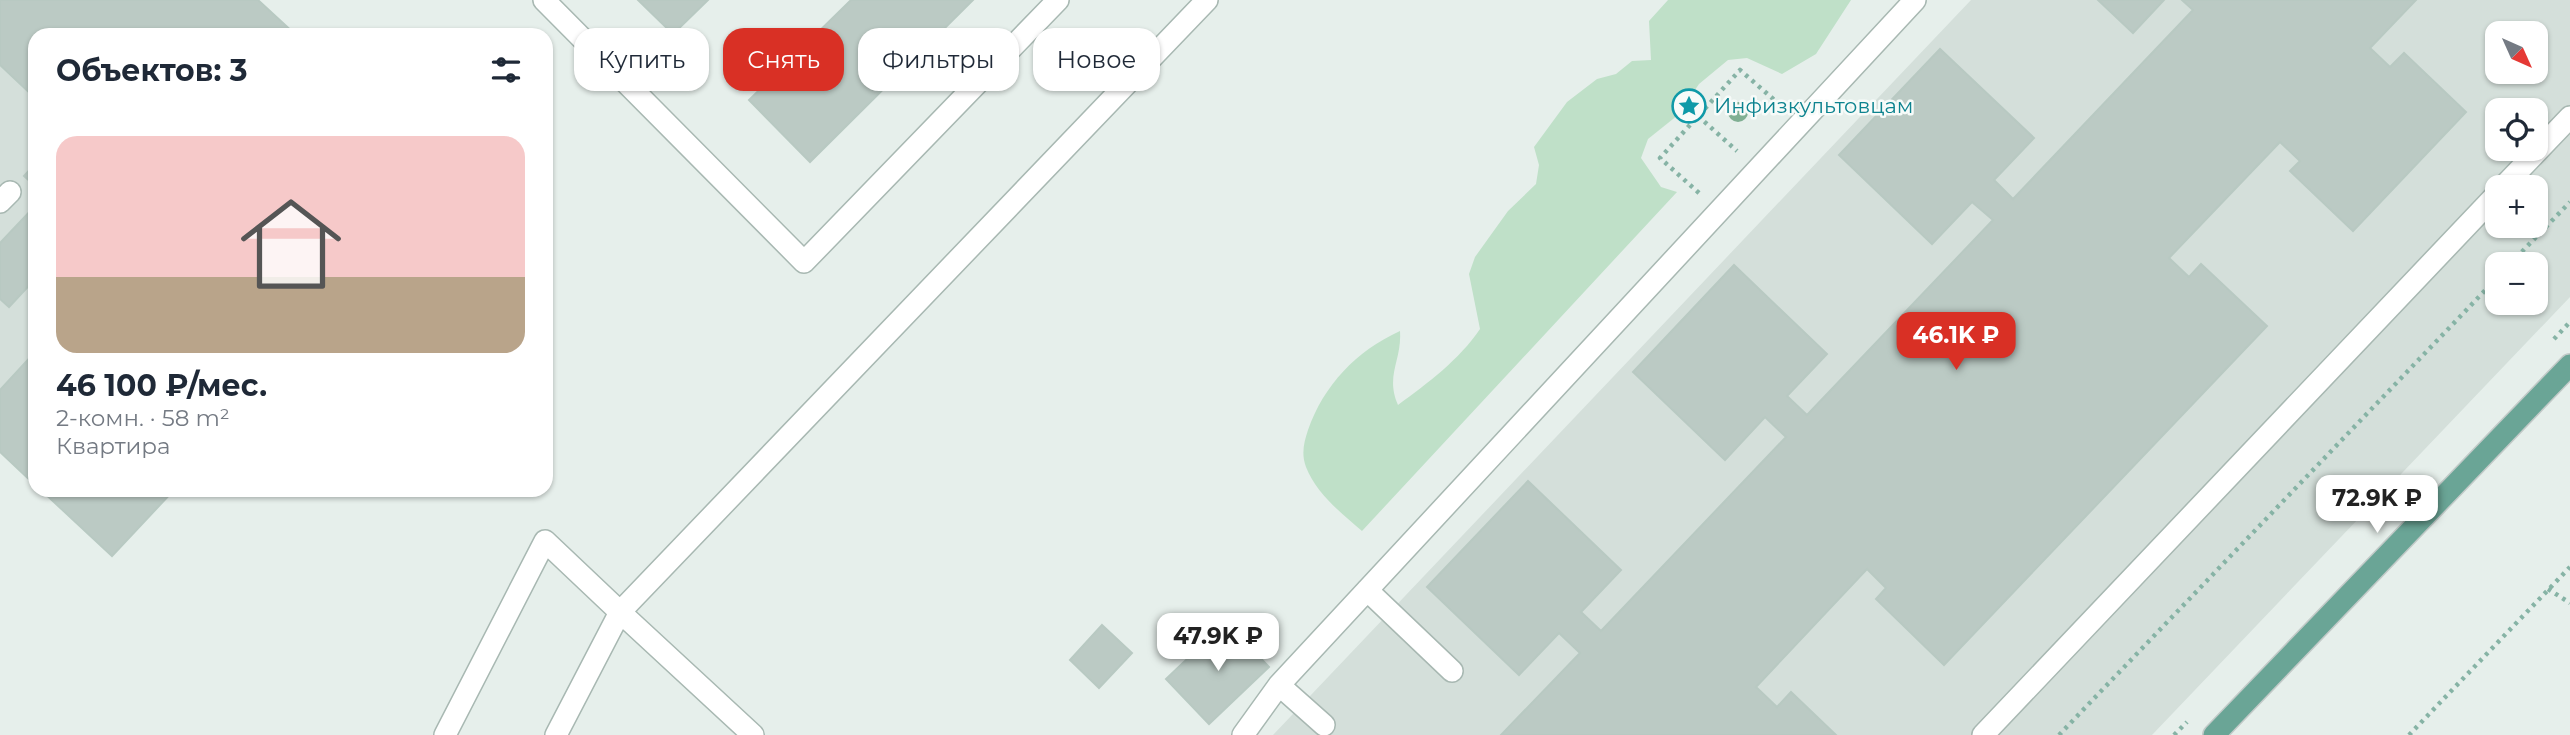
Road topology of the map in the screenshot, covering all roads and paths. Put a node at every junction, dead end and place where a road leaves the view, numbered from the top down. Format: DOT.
graph roads {
  1 [pos="544,0"];
  2 [pos="1058,0"];
  3 [pos="1207,0"];
  4 [pos="1915,0"];
  5 [pos="1698,116"];
  6 [pos="2570,117"];
  7 [pos="1800,124"];
  8 [pos="1746,158"];
  9 [pos="2514,175"];
  10 [pos="2570,202"];
  11 [pos="2485,207"];
  12 [pos="1719,212"];
  13 [pos="2522,252"];
  14 [pos="2485,291"];
  15 [pos="2570,365"];
  16 [pos="2570,567"];
  17 [pos="2548,589"];
  18 [pos="1367,590"];
  19 [pos="2570,603"];
  20 [pos="620,612"];
  21 [pos="1452,671"];
  22 [pos="1279,685"];
  23 [pos="1324,725"];
  24 [pos="445,735"];
  25 [pos="556,735"];
  26 [pos="753,735"];
  27 [pos="1243,735"];
  28 [pos="1983,735"];
  29 [pos="2059,735"];
  30 [pos="2214,735"];
  31 [pos="2409,735"];
  1 -- 2 [label="lane"];
  3 -- 20 [label="lane"];
  4 -- 7 [label="lane"];
  5 -- 7 [label="path"];
  5 -- 8 [label="path"];
  5 -- 12 [label="path"];
  6 -- 9 [label="lane"];
  7 -- 12 [label="lane"];
  10 -- 13 [label="path"];
  11 -- 28 [label="lane"];
  12 -- 18 [label="lane"];
  14 -- 29 [label="path"];
  15 -- 30 [label="main road"];
  16 -- 17 [label="path"];
  17 -- 19 [label="path"];
  17 -- 31 [label="path"];
  18 -- 21 [label="lane"];
  18 -- 22 [label="lane"];
  20 -- 24 [label="lane"];
  20 -- 25 [label="lane"];
  20 -- 26 [label="lane"];
  22 -- 23 [label="lane"];
  22 -- 27 [label="lane"];
}
